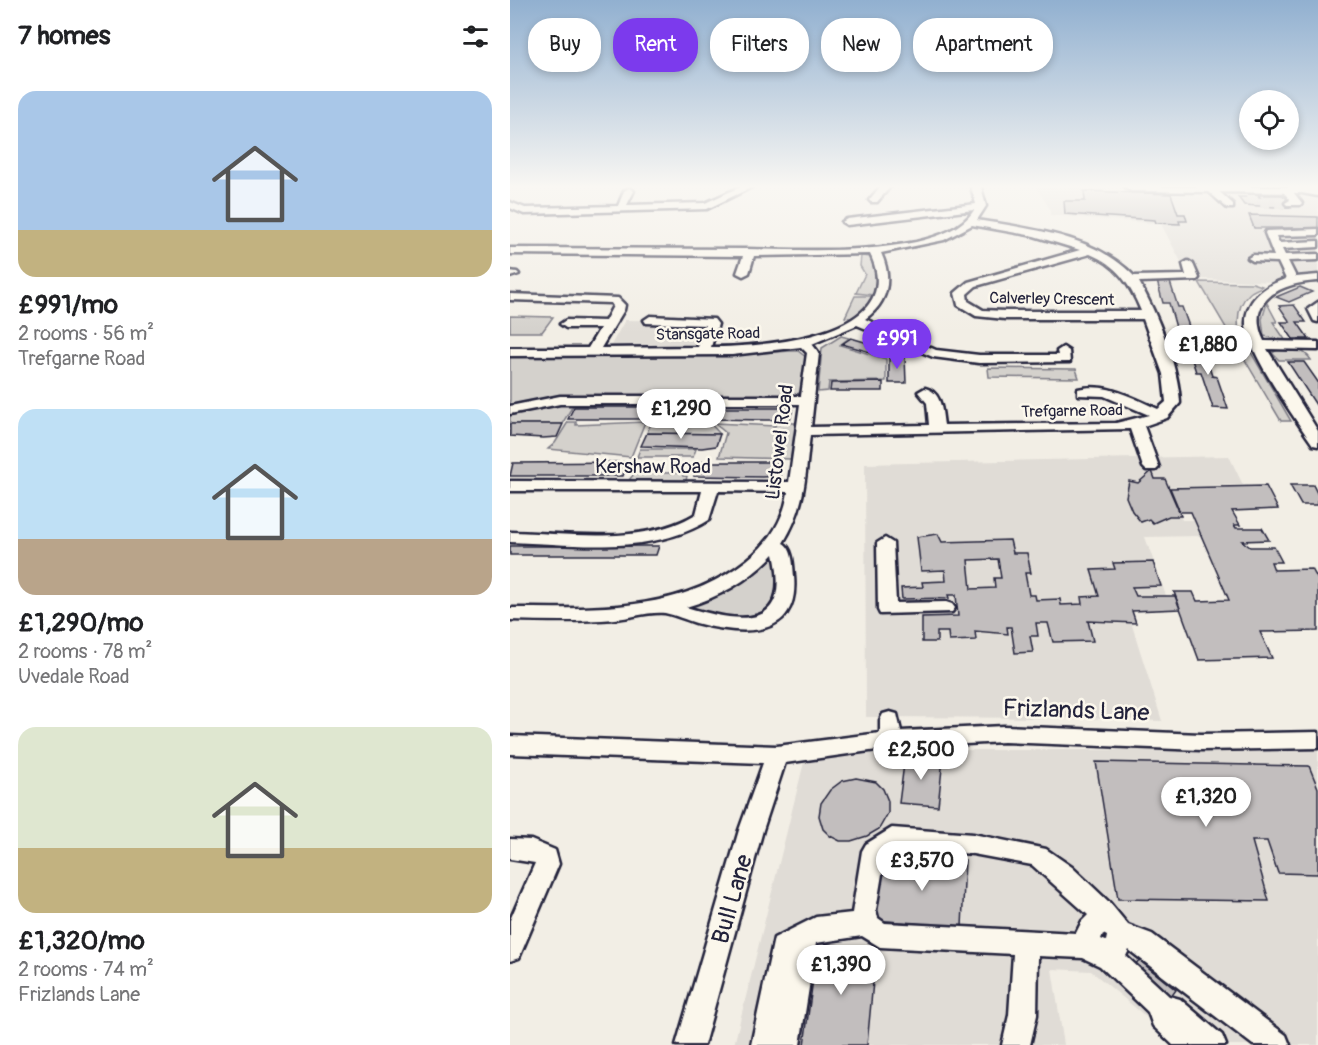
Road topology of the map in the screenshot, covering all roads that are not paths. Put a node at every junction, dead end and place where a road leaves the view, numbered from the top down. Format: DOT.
graph roads {
  1 [pos="941,236"];
  2 [pos="1049,236"];
  3 [pos="1271,236"];
  4 [pos="1318,244"];
  5 [pos="1275,246"];
  6 [pos="1091,250"];
  7 [pos="510,251"];
  8 [pos="750,252"];
  9 [pos="874,252"];
  10 [pos="1318,256"];
  11 [pos="1253,258"];
  12 [pos="1281,259"];
  13 [pos="1188,264"];
  14 [pos="743,273"];
  15 [pos="1318,278"];
  16 [pos="1131,279"];
  17 [pos="1292,280"];
  18 [pos="510,297"];
  19 [pos="1318,306"];
  20 [pos="1148,315"];
  21 [pos="1318,318"];
  22 [pos="650,320"];
  23 [pos="858,321"];
  24 [pos="566,324"];
  25 [pos="609,325"];
  26 [pos="804,342"];
  27 [pos="1258,345"];
  28 [pos="1318,346"];
  29 [pos="703,351"];
  30 [pos="1063,351"];
  31 [pos="510,352"];
  32 [pos="592,352"];
  33 [pos="925,392"];
  34 [pos="1083,392"];
  35 [pos="807,400"];
  36 [pos="510,410"];
  37 [pos="1162,415"];
  38 [pos="1136,425"];
  39 [pos="937,429"];
  40 [pos="803,431"];
  41 [pos="1316,439"];
  42 [pos="1151,467"];
  43 [pos="510,486"];
  44 [pos="711,487"];
  45 [pos="796,487"];
  46 [pos="510,537"];
  47 [pos="885,543"];
  48 [pos="774,546"];
  49 [pos="663,606"];
  50 [pos="946,608"];
  51 [pos="510,614"];
  52 [pos="1318,740"];
  53 [pos="510,745"];
  54 [pos="777,755"];
  55 [pos="510,849"];
  56 [pos="866,924"];
  57 [pos="804,936"];
  58 [pos="1106,939"];
  59 [pos="1026,943"];
  60 [pos="510,949"];
  61 [pos="1158,1003"];
  62 [pos="690,1045"];
  63 [pos="765,1045"];
  64 [pos="786,1045"];
  65 [pos="1016,1045"];
  66 [pos="1193,1045"];
  67 [pos="1212,1045"];
  68 [pos="1276,1045"];
  1 -- 9 [label="street"];
  2 -- 6 [label="street"];
  3 -- 5 [label="street"];
  4 -- 5 [label="street"];
  5 -- 12 [label="street"];
  6 -- 16 [label="street"];
  6 -- 20 [label="street, Calverley Crescent"];
  7 -- 8 [label="street"];
  8 -- 9 [label="street"];
  8 -- 14 [label="street"];
  9 -- 23 [label="street, Stansgate Road"];
  10 -- 12 [label="street"];
  11 -- 12 [label="street"];
  12 -- 17 [label="street"];
  13 -- 16 [label="street"];
  15 -- 17 [label="street"];
  16 -- 20 [label="street"];
  17 -- 27 [label="street"];
  18 -- 25 [label="street"];
  19 -- 21 [label="street"];
  20 -- 37 [label="street"];
  22 -- 29 [label="street"];
  23 -- 26 [label="street, Stansgate Road"];
  23 -- 30 [label="street"];
  24 -- 25 [label="street"];
  25 -- 32 [label="street"];
  26 -- 29 [label="street, Stansgate Road"];
  26 -- 35 [label="street, Listowel Road"];
  27 -- 28 [label="street"];
  27 -- 41 [label="street"];
  29 -- 32 [label="street, Stansgate Road"];
  31 -- 32 [label="street, Stansgate Road"];
  33 -- 39 [label="street"];
  34 -- 37 [label="street"];
  35 -- 36 [label="street"];
  35 -- 40 [label="street, Listowel Road"];
  37 -- 38 [label="street, Trefgarne Road"];
  38 -- 39 [label="street, Trefgarne Road"];
  38 -- 42 [label="street"];
  39 -- 40 [label="street, Trefgarne Road"];
  40 -- 45 [label="street, Listowel Road"];
  43 -- 44 [label="street, Kershaw Road"];
  44 -- 45 [label="street, Kershaw Road"];
  44 -- 46 [label="street"];
  45 -- 48 [label="street, Listowel Road"];
  47 -- 50 [label="street"];
  48 -- 49 [label="street, Listowel Road"];
  48 -- 49 [label="street, Listowel Road"];
  49 -- 51 [label="street, Listowel Road"];
  52 -- 54 [label="street, Frizlands Lane"];
  53 -- 54 [label="street, Frizlands Lane"];
  54 -- 62 [label="street, Bull Lane"];
  55 -- 60 [label="street"];
  56 -- 57 [label="street"];
  56 -- 58 [label="street"];
  56 -- 59 [label="street"];
  57 -- 63 [label="street"];
  57 -- 64 [label="street"];
  58 -- 59 [label="street"];
  58 -- 61 [label="street"];
  58 -- 68 [label="street"];
  59 -- 65 [label="street"];
  61 -- 66 [label="street"];
  61 -- 67 [label="street"];
}
